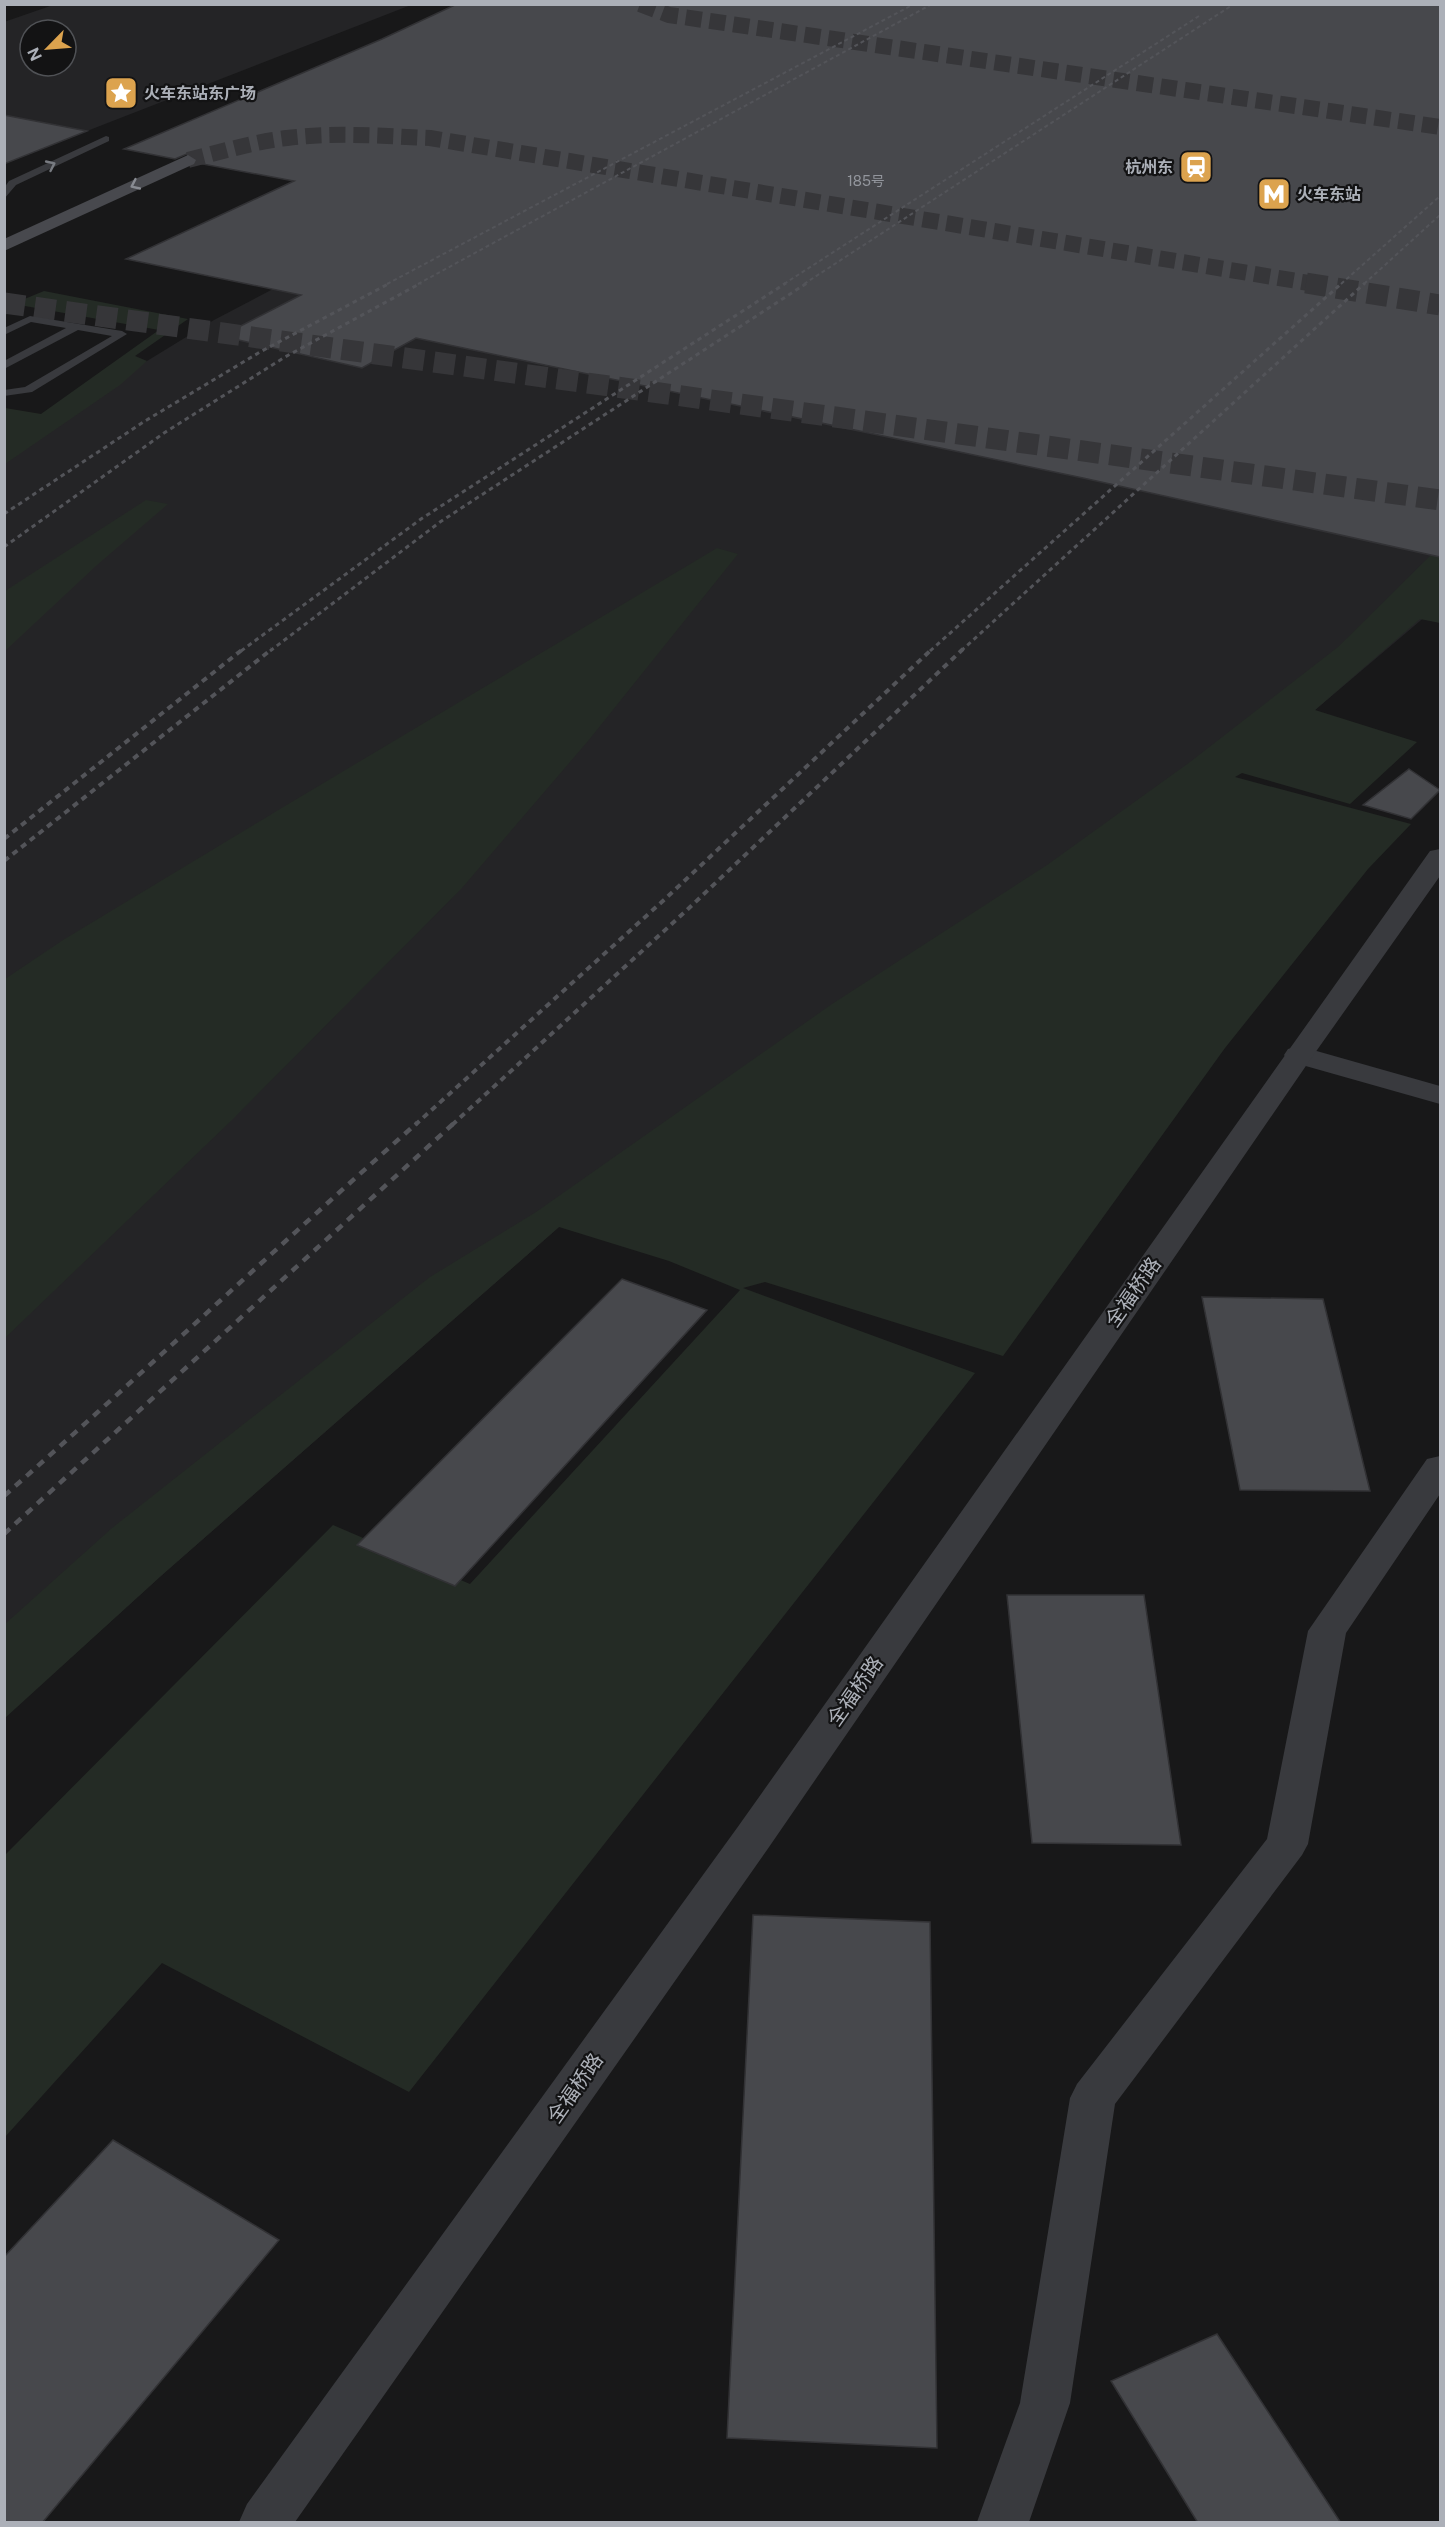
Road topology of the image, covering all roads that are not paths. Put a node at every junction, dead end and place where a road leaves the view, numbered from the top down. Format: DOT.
graph roads {
  1 [pos="106,139"];
  2 [pos="188,160"];
  3 [pos="4,196"];
  4 [pos="4,246"];
  5 [pos="76,327"];
  6 [pos="4,332"];
  7 [pos="4,366"];
  8 [pos="4,393"];
  9 [pos="1436,869"];
  10 [pos="1299,1055"];
  11 [pos="1440,1095"];
  12 [pos="1440,1468"];
  13 [pos="266,2523"];
  14 [pos="1003,2523"];
  3 -- 1 [label="lane, one-way"];
  2 -- 4 [label="main road, one-way"];
  5 -- 6 [label="lane"];
  5 -- 7 [label="lane"];
  5 -- 8 [label="lane"];
  9 -- 10 [label="street, 全福桥路"];
  10 -- 11 [label="street"];
  10 -- 13 [label="street, 全福桥路"];
  12 -- 14 [label="street"];
}
